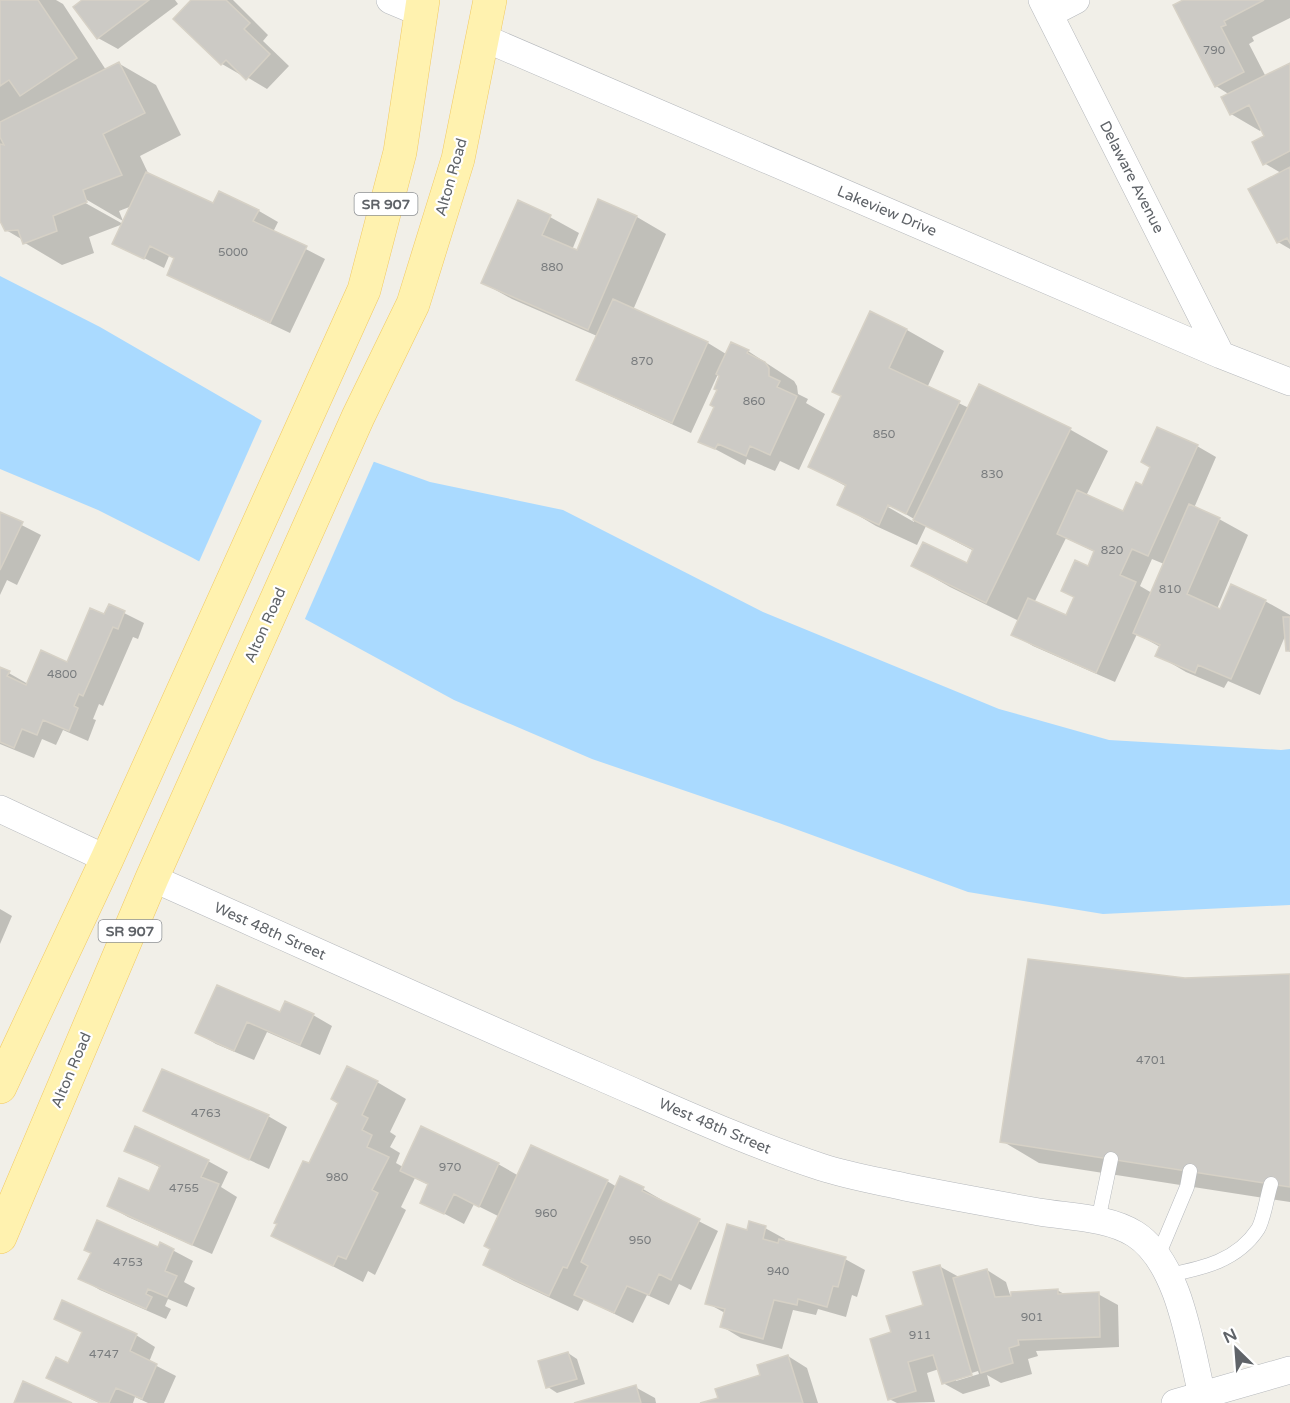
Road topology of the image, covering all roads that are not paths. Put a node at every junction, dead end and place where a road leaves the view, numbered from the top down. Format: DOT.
graph roads {
  1 [pos="390,0"];
  2 [pos="490,0"];
  3 [pos="1076,0"];
  4 [pos="422,7"];
  5 [pos="1045,7"];
  6 [pos="484,38"];
  7 [pos="1221,355"];
  8 [pos="1290,382"];
  9 [pos="0,809"];
  10 [pos="107,859"];
  11 [pos="152,878"];
  12 [pos="0,1087"];
  13 [pos="1111,1159"];
  14 [pos="1190,1171"];
  15 [pos="1271,1184"];
  16 [pos="1098,1221"];
  17 [pos="0,1237"];
  18 [pos="1164,1266"];
  19 [pos="1290,1370"];
  20 [pos="1202,1395"];
  21 [pos="1174,1403"];
  1 -- 4 [label="street"];
  2 -- 6 [label="main road, Alton Road / SR 907"];
  3 -- 5 [label="street"];
  4 -- 10 [label="main road, SR 907"];
  5 -- 7 [label="street, Delaware Avenue"];
  6 -- 7 [label="street, Lakeview Drive"];
  6 -- 11 [label="main road, Alton Road / SR 907"];
  7 -- 8 [label="street, Lakeview Drive"];
  9 -- 10 [label="street"];
  10 -- 12 [label="main road, SR 907"];
  11 -- 16 [label="street, West 48th Street"];
  11 -- 17 [label="main road, Alton Road / SR 907"];
  13 -- 16 [label="lane"];
  14 -- 18 [label="lane"];
  15 -- 18 [label="lane"];
  16 -- 18 [label="street, West 48th Street"];
  18 -- 20 [label="street, West 48th Street"];
  19 -- 20 [label="street"];
  20 -- 21 [label="street"];
}
